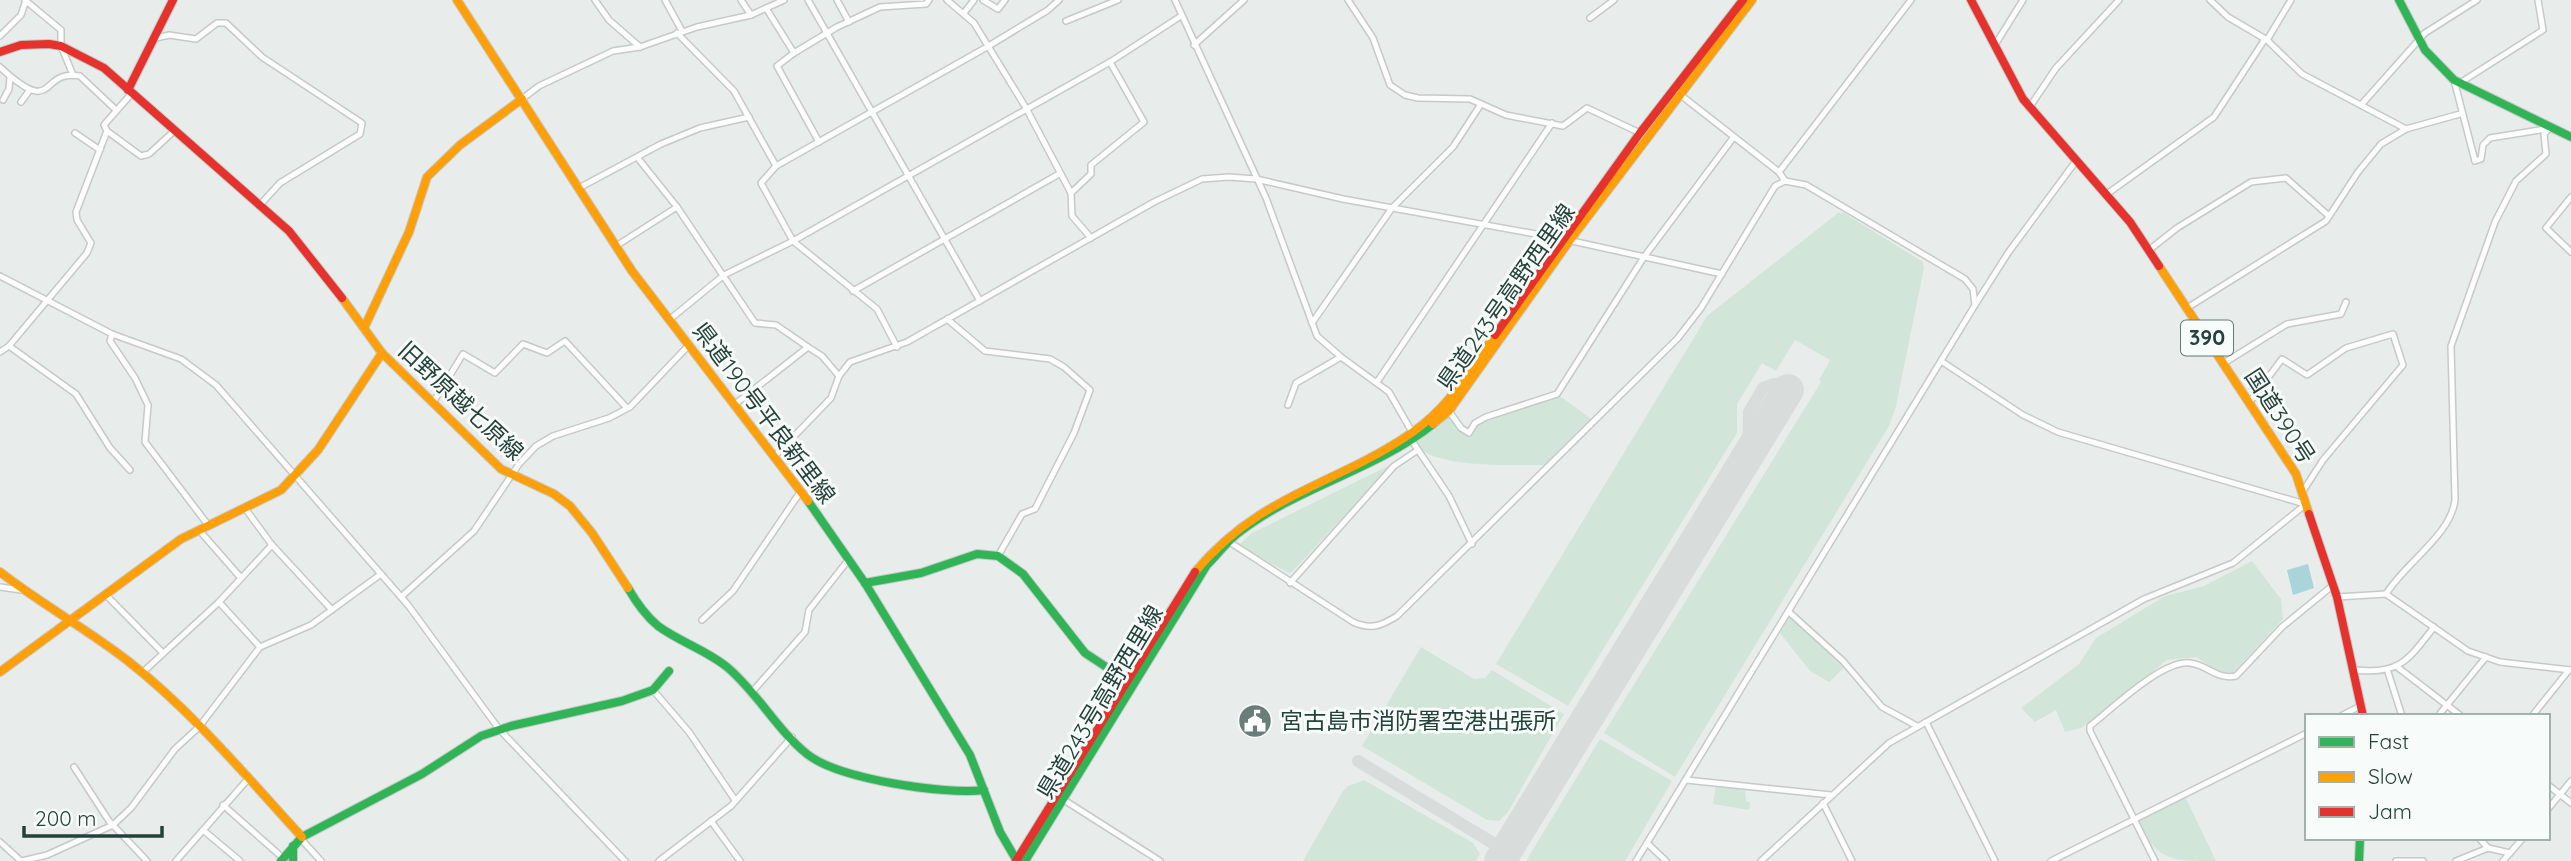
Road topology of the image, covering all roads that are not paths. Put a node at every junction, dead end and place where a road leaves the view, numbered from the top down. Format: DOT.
graph roads {
  1 [pos="26,0"];
  2 [pos="173,0"];
  3 [pos="457,0"];
  4 [pos="595,0"];
  5 [pos="665,0"];
  6 [pos="741,0"];
  7 [pos="784,0"];
  8 [pos="808,0"];
  9 [pos="837,0"];
  10 [pos="929,0"];
  11 [pos="947,0"];
  12 [pos="974,0"];
  13 [pos="983,0"];
  14 [pos="1005,0"];
  15 [pos="1047,0"];
  16 [pos="1114,0"];
  17 [pos="1175,0"];
  18 [pos="1244,0"];
  19 [pos="1348,0"];
  20 [pos="1614,0"];
  21 [pos="1743,0"];
  22 [pos="1752,0"];
  23 [pos="1911,0"];
  24 [pos="1971,0"];
  25 [pos="2024,0"];
  26 [pos="2119,0"];
  27 [pos="2210,0"];
  28 [pos="2291,0"];
  29 [pos="2399,0"];
  30 [pos="2477,0"];
  31 [pos="2538,0"];
  32 [pos="1056,3"];
  33 [pos="766,8"];
  34 [pos="964,13"];
  35 [pos="751,15"];
  36 [pos="1181,16"];
  37 [pos="1590,18"];
  38 [pos="1066,21"];
  39 [pos="849,22"];
  40 [pos="680,32"];
  41 [pos="826,33"];
  42 [pos="1,34"];
  43 [pos="156,38"];
  44 [pos="2266,39"];
  45 [pos="2420,43"];
  46 [pos="1194,45"];
  47 [pos="61,46"];
  48 [pos="639,47"];
  49 [pos="987,47"];
  50 [pos="1994,48"];
  51 [pos="0,52"];
  52 [pos="794,53"];
  53 [pos="1110,62"];
  54 [pos="0,67"];
  55 [pos="73,75"];
  56 [pos="10,77"];
  57 [pos="2458,81"];
  58 [pos="29,91"];
  59 [pos="130,91"];
  60 [pos="1676,91"];
  61 [pos="522,99"];
  62 [pos="3,100"];
  63 [pos="21,102"];
  64 [pos="1481,104"];
  65 [pos="2361,105"];
  66 [pos="1026,108"];
  67 [pos="2029,108"];
  68 [pos="116,110"];
  69 [pos="872,112"];
  70 [pos="2460,114"];
  71 [pos="749,117"];
  72 [pos="1552,123"];
  73 [pos="2551,127"];
  74 [pos="2406,129"];
  75 [pos="107,131"];
  76 [pos="173,132"];
  77 [pos="75,133"];
  78 [pos="1640,133"];
  79 [pos="2571,136"];
  80 [pos="1733,138"];
  81 [pos="819,142"];
  82 [pos="100,150"];
  83 [pos="637,157"];
  84 [pos="2076,161"];
  85 [pos="776,166"];
  86 [pos="1779,172"];
  87 [pos="1059,174"];
  88 [pos="909,177"];
  89 [pos="1256,179"];
  90 [pos="1785,181"];
  91 [pos="579,188"];
  92 [pos="1071,193"];
  93 [pos="2107,194"];
  94 [pos="2571,198"];
  95 [pos="259,206"];
  96 [pos="677,207"];
  97 [pos="1392,208"];
  98 [pos="2329,216"];
  99 [pos="1482,225"];
  100 [pos="944,238"];
  101 [pos="1091,238"];
  102 [pos="1566,240"];
  103 [pos="793,241"];
  104 [pos="616,246"];
  105 [pos="2149,250"];
  106 [pos="2571,252"];
  107 [pos="1644,257"];
  108 [pos="1722,274"];
  109 [pos="724,275"];
  110 [pos="0,276"];
  111 [pos="853,291"];
  112 [pos="46,300"];
  113 [pos="980,301"];
  114 [pos="2346,302"];
  115 [pos="1975,304"];
  116 [pos="2187,307"];
  117 [pos="947,319"];
  118 [pos="669,320"];
  119 [pos="1312,323"];
  120 [pos="365,326"];
  121 [pos="112,334"];
  122 [pos="9,346"];
  123 [pos="688,346"];
  124 [pos="808,347"];
  125 [pos="897,347"];
  126 [pos="0,352"];
  127 [pos="382,353"];
  128 [pos="1341,357"];
  129 [pos="1941,361"];
  130 [pos="2224,363"];
  131 [pos="839,376"];
  132 [pos="1377,382"];
  133 [pos="434,401"];
  134 [pos="2249,403"];
  135 [pos="734,405"];
  136 [pos="1288,405"];
  137 [pos="626,407"];
  138 [pos="1449,411"];
  139 [pos="1412,436"];
  140 [pos="1418,450"];
  141 [pos="774,457"];
  142 [pos="130,470"];
  143 [pos="511,476"];
  144 [pos="295,477"];
  145 [pos="801,491"];
  146 [pos="2303,491"];
  147 [pos="2308,503"];
  148 [pos="247,511"];
  149 [pos="208,525"];
  150 [pos="199,530"];
  151 [pos="1228,541"];
  152 [pos="1472,544"];
  153 [pos="272,545"];
  154 [pos="998,556"];
  155 [pos="849,559"];
  156 [pos="0,572"];
  157 [pos="381,575"];
  158 [pos="242,578"];
  159 [pos="865,583"];
  160 [pos="1290,583"];
  161 [pos="2332,586"];
  162 [pos="0,587"];
  163 [pos="22,590"];
  164 [pos="2386,594"];
  165 [pos="107,596"];
  166 [pos="401,597"];
  167 [pos="2337,597"];
  168 [pos="219,602"];
  169 [pos="332,610"];
  170 [pos="1788,612"];
  171 [pos="702,620"];
  172 [pos="74,622"];
  173 [pos="2434,628"];
  174 [pos="260,647"];
  175 [pos="163,653"];
  176 [pos="2486,657"];
  177 [pos="2396,666"];
  178 [pos="2355,670"];
  179 [pos="2570,670"];
  180 [pos="669,671"];
  181 [pos="0,672"];
  182 [pos="2388,672"];
  183 [pos="142,673"];
  184 [pos="1126,680"];
  185 [pos="653,690"];
  186 [pos="752,692"];
  187 [pos="2362,705"];
  188 [pos="2447,705"];
  189 [pos="2345,714"];
  190 [pos="2363,714"];
  191 [pos="2401,714"];
  192 [pos="2440,714"];
  193 [pos="2458,714"];
  194 [pos="2534,714"];
  195 [pos="1926,722"];
  196 [pos="1917,726"];
  197 [pos="199,727"];
  198 [pos="499,729"];
  199 [pos="2305,734"];
  200 [pos="792,737"];
  201 [pos="74,767"];
  202 [pos="248,779"];
  203 [pos="1686,780"];
  204 [pos="2571,781"];
  205 [pos="2550,786"];
  206 [pos="984,790"];
  207 [pos="2560,794"];
  208 [pos="1831,795"];
  209 [pos="735,800"];
  210 [pos="1063,800"];
  211 [pos="1823,803"];
  212 [pos="2571,803"];
  213 [pos="223,806"];
  214 [pos="2550,806"];
  215 [pos="2134,819"];
  216 [pos="711,821"];
  217 [pos="113,825"];
  218 [pos="202,830"];
  219 [pos="301,837"];
  220 [pos="2360,840"];
  221 [pos="2481,840"];
  222 [pos="2521,840"];
  223 [pos="0,842"];
  224 [pos="1647,843"];
  225 [pos="293,846"];
  226 [pos="2488,848"];
  227 [pos="2510,853"];
  228 [pos="282,860"];
  229 [pos="21,861"];
  230 [pos="147,861"];
  231 [pos="176,861"];
  232 [pos="240,861"];
  233 [pos="293,861"];
  234 [pos="321,861"];
  235 [pos="625,861"];
  236 [pos="659,861"];
  237 [pos="740,861"];
  238 [pos="1019,861"];
  239 [pos="1160,861"];
  240 [pos="1636,861"];
  241 [pos="1666,861"];
  242 [pos="1761,861"];
  243 [pos="1852,861"];
  244 [pos="1995,861"];
  245 [pos="2051,861"];
  246 [pos="2155,861"];
  247 [pos="2359,861"];
  248 [pos="2396,861"];
  249 [pos="2423,861"];
  250 [pos="2456,861"];
  251 [pos="2503,861"];
  1 -- 42 [label="street"];
  1 -- 47 [label="street"];
  2 -- 43 [label="main road"];
  3 -- 61 [label="main road, 県道190号平良新里線"];
  4 -- 48 [label="street"];
  5 -- 40 [label="street"];
  6 -- 35 [label="street"];
  7 -- 33 [label="street"];
  8 -- 41 [label="street"];
  9 -- 39 [label="street"];
  10 -- 39 [label="street"];
  11 -- 34 [label="street"];
  12 -- 34 [label="street"];
  13 -- 14 [label="street"];
  15 -- 32 [label="street"];
  16 -- 38 [label="street"];
  17 -- 36 [label="street"];
  18 -- 46 [label="street"];
  19 -- 64 [label="street"];
  20 -- 37 [label="street"];
  21 -- 60 [label="main road, 県道243号高野西里線"];
  22 -- 60 [label="main road, 県道243号高野西里線"];
  23 -- 86 [label="street"];
  24 -- 50 [label="main road, 国道390号 / 390"];
  25 -- 50 [label="street"];
  26 -- 67 [label="street"];
  27 -- 44 [label="street"];
  28 -- 44 [label="street"];
  29 -- 45 [label="main road"];
  30 -- 45 [label="street"];
  31 -- 57 [label="street"];
  32 -- 49 [label="street"];
  33 -- 35 [label="street"];
  33 -- 52 [label="street"];
  34 -- 49 [label="street"];
  35 -- 40 [label="street"];
  36 -- 46 [label="street"];
  36 -- 53 [label="street"];
  39 -- 41 [label="street"];
  40 -- 48 [label="street"];
  40 -- 71 [label="street"];
  41 -- 52 [label="street"];
  41 -- 69 [label="street"];
  43 -- 59 [label="main road"];
  43 -- 95 [label="street"];
  44 -- 65 [label="street"];
  44 -- 93 [label="street"];
  45 -- 57 [label="main road"];
  45 -- 65 [label="street"];
  46 -- 89 [label="street"];
  47 -- 51 [label="main road, 旧野原越七原線"];
  47 -- 55 [label="street"];
  47 -- 59 [label="main road, 旧野原越七原線"];
  48 -- 61 [label="street"];
  49 -- 66 [label="street"];
  49 -- 69 [label="street"];
  50 -- 67 [label="main road, 国道390号 / 390"];
  52 -- 81 [label="street"];
  53 -- 66 [label="street"];
  53 -- 92 [label="street"];
  54 -- 56 [label="street"];
  55 -- 58 [label="street"];
  55 -- 68 [label="street"];
  56 -- 58 [label="street"];
  56 -- 62 [label="street"];
  57 -- 70 [label="street"];
  57 -- 73 [label="main road"];
  58 -- 63 [label="street"];
  59 -- 68 [label="street"];
  59 -- 76 [label="main road, 旧野原越七原線"];
  60 -- 78 [label="main road, 県道243号高野西里線"];
  60 -- 80 [label="street"];
  60 -- 102 [label="main road, 県道243号高野西里線"];
  61 -- 91 [label="main road, 県道190号平良新里線"];
  61 -- 120 [label="main road"];
  64 -- 72 [label="street"];
  64 -- 97 [label="street"];
  65 -- 74 [label="street"];
  66 -- 87 [label="street"];
  66 -- 88 [label="street"];
  67 -- 84 [label="main road, 国道390号 / 390"];
  68 -- 75 [label="street"];
  69 -- 81 [label="street"];
  69 -- 88 [label="street"];
  70 -- 73 [label="street"];
  70 -- 74 [label="street"];
  71 -- 83 [label="street"];
  71 -- 85 [label="street"];
  72 -- 78 [label="street"];
  72 -- 99 [label="street"];
  73 -- 79 [label="main road"];
  73 -- 164 [label="street"];
  74 -- 98 [label="street"];
  75 -- 76 [label="street"];
  75 -- 82 [label="street"];
  76 -- 95 [label="main road, 旧野原越七原線"];
  77 -- 82 [label="street"];
  78 -- 102 [label="main road, 県道243号高野西里線"];
  80 -- 86 [label="street"];
  80 -- 107 [label="street"];
  81 -- 85 [label="street"];
  82 -- 112 [label="street"];
  83 -- 91 [label="street"];
  83 -- 96 [label="street"];
  84 -- 93 [label="main road, 国道390号 / 390"];
  84 -- 115 [label="street"];
  85 -- 103 [label="street"];
  86 -- 90 [label="street"];
  87 -- 92 [label="street"];
  87 -- 100 [label="street"];
  88 -- 100 [label="street"];
  88 -- 103 [label="street"];
  89 -- 97 [label="street"];
  89 -- 101 [label="street"];
  89 -- 119 [label="street"];
  90 -- 108 [label="street"];
  90 -- 115 [label="street"];
  91 -- 104 [label="main road, 県道190号平良新里線"];
  92 -- 101 [label="street"];
  93 -- 105 [label="main road, 国道390号 / 390"];
  94 -- 106 [label="street"];
  95 -- 120 [label="main road, 旧野原越七原線"];
  96 -- 104 [label="street"];
  96 -- 109 [label="street"];
  97 -- 99 [label="street"];
  97 -- 119 [label="street"];
  98 -- 105 [label="street"];
  98 -- 116 [label="street"];
  99 -- 102 [label="street"];
  99 -- 132 [label="street"];
  100 -- 111 [label="street"];
  100 -- 113 [label="street"];
  101 -- 113 [label="street"];
  102 -- 107 [label="street"];
  102 -- 138 [label="main road, 県道243号高野西里線"];
  102 -- 139 [label="main road, 県道243号高野西里線"];
  103 -- 109 [label="street"];
  103 -- 111 [label="street"];
  104 -- 118 [label="main road, 県道190号平良新里線"];
  105 -- 116 [label="main road, 国道390号 / 390"];
  107 -- 108 [label="street"];
  107 -- 138 [label="street"];
  108 -- 152 [label="street"];
  109 -- 118 [label="street"];
  109 -- 124 [label="street"];
  110 -- 112 [label="street"];
  111 -- 125 [label="street"];
  112 -- 121 [label="street"];
  112 -- 122 [label="street"];
  113 -- 117 [label="street"];
  114 -- 130 [label="street"];
  115 -- 129 [label="street"];
  116 -- 130 [label="main road, 国道390号 / 390"];
  117 -- 125 [label="street"];
  117 -- 154 [label="street"];
  118 -- 123 [label="main road, 県道190号平良新里線"];
  119 -- 128 [label="street"];
  120 -- 127 [label="main road, 旧野原越七原線"];
  121 -- 144 [label="street"];
  121 -- 149 [label="street"];
  122 -- 126 [label="street"];
  122 -- 142 [label="street"];
  123 -- 135 [label="main road, 県道190号平良新里線"];
  123 -- 137 [label="street"];
  124 -- 131 [label="street"];
  124 -- 135 [label="street"];
  125 -- 131 [label="street"];
  127 -- 133 [label="main road, 旧野原越七原線"];
  127 -- 144 [label="main road"];
  128 -- 132 [label="street"];
  128 -- 136 [label="street"];
  129 -- 147 [label="street"];
  129 -- 170 [label="street"];
  130 -- 134 [label="main road, 国道390号 / 390"];
  131 -- 141 [label="street"];
  132 -- 139 [label="street"];
  133 -- 137 [label="street"];
  133 -- 143 [label="main road, 旧野原越七原線"];
  134 -- 146 [label="main road, 国道390号 / 390"];
  134 -- 146 [label="street"];
  135 -- 141 [label="main road, 県道190号平良新里線"];
  137 -- 143 [label="street"];
  138 -- 139 [label="main road, 県道243号高野西里線"];
  139 -- 140 [label="street"];
  139 -- 151 [label="main road, 県道243号高野西里線"];
  139 -- 184 [label="main road, 県道243号高野西里線"];
  140 -- 152 [label="street"];
  140 -- 160 [label="street"];
  141 -- 145 [label="main road, 県道190号平良新里線"];
  143 -- 166 [label="street"];
  143 -- 186 [label="main road, 旧野原越七原線"];
  144 -- 148 [label="main road"];
  144 -- 157 [label="street"];
  145 -- 155 [label="main road, 県道190号平良新里線"];
  145 -- 171 [label="street"];
  146 -- 147 [label="main road, 国道390号 / 390"];
  147 -- 161 [label="main road, 国道390号 / 390"];
  147 -- 195 [label="street"];
  148 -- 149 [label="main road"];
  148 -- 153 [label="street"];
  149 -- 150 [label="main road"];
  150 -- 158 [label="street"];
  150 -- 165 [label="main road"];
  151 -- 160 [label="street"];
  151 -- 210 [label="main road, 県道243号高野西里線"];
  152 -- 160 [label="street"];
  153 -- 158 [label="street"];
  153 -- 169 [label="street"];
  154 -- 159 [label="main road"];
  154 -- 184 [label="main road"];
  155 -- 159 [label="main road, 県道190号平良新里線"];
  155 -- 186 [label="street"];
  156 -- 163 [label="main road"];
  157 -- 166 [label="street"];
  157 -- 169 [label="street"];
  158 -- 168 [label="street"];
  159 -- 206 [label="main road, 県道190号平良新里線"];
  161 -- 167 [label="main road, 国道390号 / 390"];
  161 -- 215 [label="street"];
  162 -- 163 [label="street"];
  163 -- 172 [label="main road"];
  164 -- 167 [label="street"];
  164 -- 173 [label="street"];
  165 -- 172 [label="main road"];
  165 -- 175 [label="street"];
  166 -- 198 [label="street"];
  167 -- 178 [label="main road, 国道390号 / 390"];
  168 -- 174 [label="street"];
  168 -- 175 [label="street"];
  169 -- 174 [label="street"];
  170 -- 196 [label="street"];
  170 -- 203 [label="street"];
  172 -- 181 [label="main road"];
  172 -- 183 [label="main road"];
  173 -- 176 [label="street"];
  173 -- 177 [label="street"];
  174 -- 197 [label="street"];
  175 -- 183 [label="street"];
  176 -- 179 [label="street"];
  176 -- 188 [label="street"];
  177 -- 182 [label="street"];
  177 -- 188 [label="street"];
  178 -- 182 [label="street"];
  178 -- 187 [label="main road, 国道390号 / 390"];
  179 -- 194 [label="street"];
  180 -- 185 [label="main road"];
  182 -- 191 [label="street"];
  183 -- 197 [label="main road"];
  184 -- 238 [label="main road, 県道243号高野西里線"];
  185 -- 198 [label="main road"];
  185 -- 209 [label="street"];
  186 -- 200 [label="main road, 旧野原越七原線"];
  187 -- 189 [label="street"];
  187 -- 190 [label="main road, 国道390号 / 390"];
  188 -- 192 [label="street"];
  188 -- 193 [label="street"];
  195 -- 196 [label="street"];
  195 -- 244 [label="street"];
  196 -- 208 [label="street"];
  197 -- 202 [label="main road"];
  197 -- 217 [label="street"];
  198 -- 219 [label="main road"];
  198 -- 235 [label="street"];
  199 -- 215 [label="street"];
  200 -- 206 [label="main road, 旧野原越七原線"];
  200 -- 209 [label="street"];
  201 -- 217 [label="street"];
  202 -- 213 [label="street"];
  202 -- 219 [label="main road"];
  203 -- 208 [label="street"];
  203 -- 224 [label="street"];
  204 -- 207 [label="street"];
  205 -- 207 [label="street"];
  206 -- 238 [label="main road, 県道190号平良新里線"];
  207 -- 212 [label="street"];
  207 -- 214 [label="street"];
  208 -- 211 [label="street"];
  209 -- 216 [label="street"];
  210 -- 238 [label="main road, 県道243号高野西里線"];
  210 -- 239 [label="street"];
  211 -- 242 [label="street"];
  211 -- 243 [label="street"];
  213 -- 218 [label="street"];
  213 -- 228 [label="street"];
  215 -- 245 [label="street"];
  215 -- 246 [label="street"];
  216 -- 236 [label="street"];
  216 -- 237 [label="street"];
  217 -- 229 [label="street"];
  217 -- 230 [label="street"];
  218 -- 231 [label="street"];
  218 -- 232 [label="street"];
  219 -- 225 [label="main road"];
  219 -- 234 [label="street"];
  220 -- 247 [label="main road"];
  221 -- 226 [label="street"];
  222 -- 227 [label="street"];
  223 -- 229 [label="street"];
  224 -- 240 [label="street"];
  224 -- 241 [label="street"];
  225 -- 228 [label="main road"];
  225 -- 233 [label="main road"];
  226 -- 227 [label="street"];
  226 -- 250 [label="street"];
  227 -- 251 [label="street"];
  248 -- 249 [label="street"];
}
